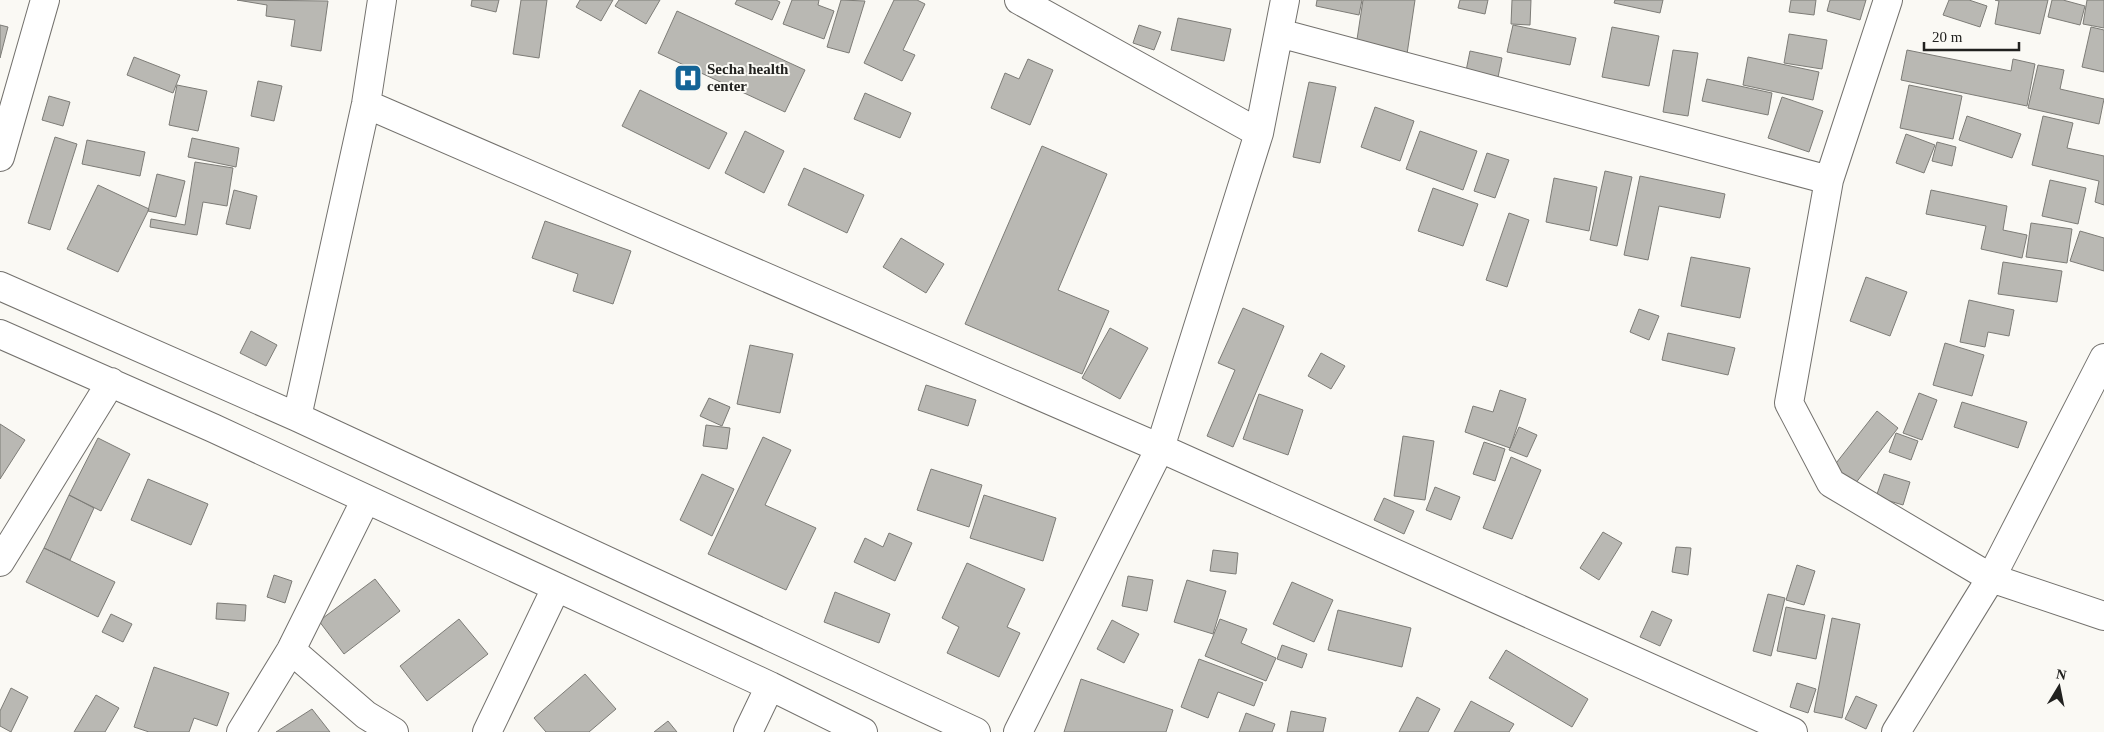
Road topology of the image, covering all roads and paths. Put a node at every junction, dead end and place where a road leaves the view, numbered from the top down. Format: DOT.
graph roads {
  1 [pos="45,0"];
  2 [pos="382,0"];
  3 [pos="1019,0"];
  4 [pos="1285,0"];
  5 [pos="1888,0"];
  6 [pos="1278,33"];
  7 [pos="366,104"];
  8 [pos="1259,133"];
  9 [pos="0,156"];
  10 [pos="1829,180"];
  11 [pos="0,286"];
  12 [pos="0,334"];
  13 [pos="2104,358"];
  14 [pos="111,382"];
  15 [pos="297,417"];
  16 [pos="1160,448"];
  17 [pos="366,499"];
  18 [pos="0,562"];
  19 [pos="1991,578"];
  20 [pos="556,588"];
  21 [pos="2104,616"];
  22 [pos="291,650"];
  23 [pos="770,686"];
  24 [pos="240,732"];
  25 [pos="394,732"];
  26 [pos="488,732"];
  27 [pos="748,732"];
  28 [pos="863,732"];
  29 [pos="976,732"];
  30 [pos="1018,732"];
  31 [pos="1793,732"];
  32 [pos="1896,732"];
  1 -- 9 [label="street"];
  2 -- 7 [label="street"];
  3 -- 8 [label="street"];
  4 -- 6 [label="street"];
  5 -- 10 [label="street"];
  6 -- 8 [label="street"];
  6 -- 10 [label="street"];
  7 -- 15 [label="street"];
  7 -- 16 [label="street"];
  8 -- 16 [label="street"];
  10 -- 19 [label="street"];
  11 -- 15 [label="street"];
  12 -- 14 [label="street"];
  13 -- 19 [label="street"];
  14 -- 17 [label="street"];
  14 -- 18 [label="street"];
  15 -- 29 [label="street"];
  16 -- 30 [label="street"];
  16 -- 31 [label="street"];
  17 -- 20 [label="street"];
  17 -- 22 [label="street"];
  19 -- 21 [label="street"];
  19 -- 32 [label="street"];
  20 -- 23 [label="street"];
  20 -- 26 [label="street"];
  22 -- 24 [label="street"];
  22 -- 25 [label="street"];
  23 -- 27 [label="street"];
  23 -- 28 [label="street"];
}
